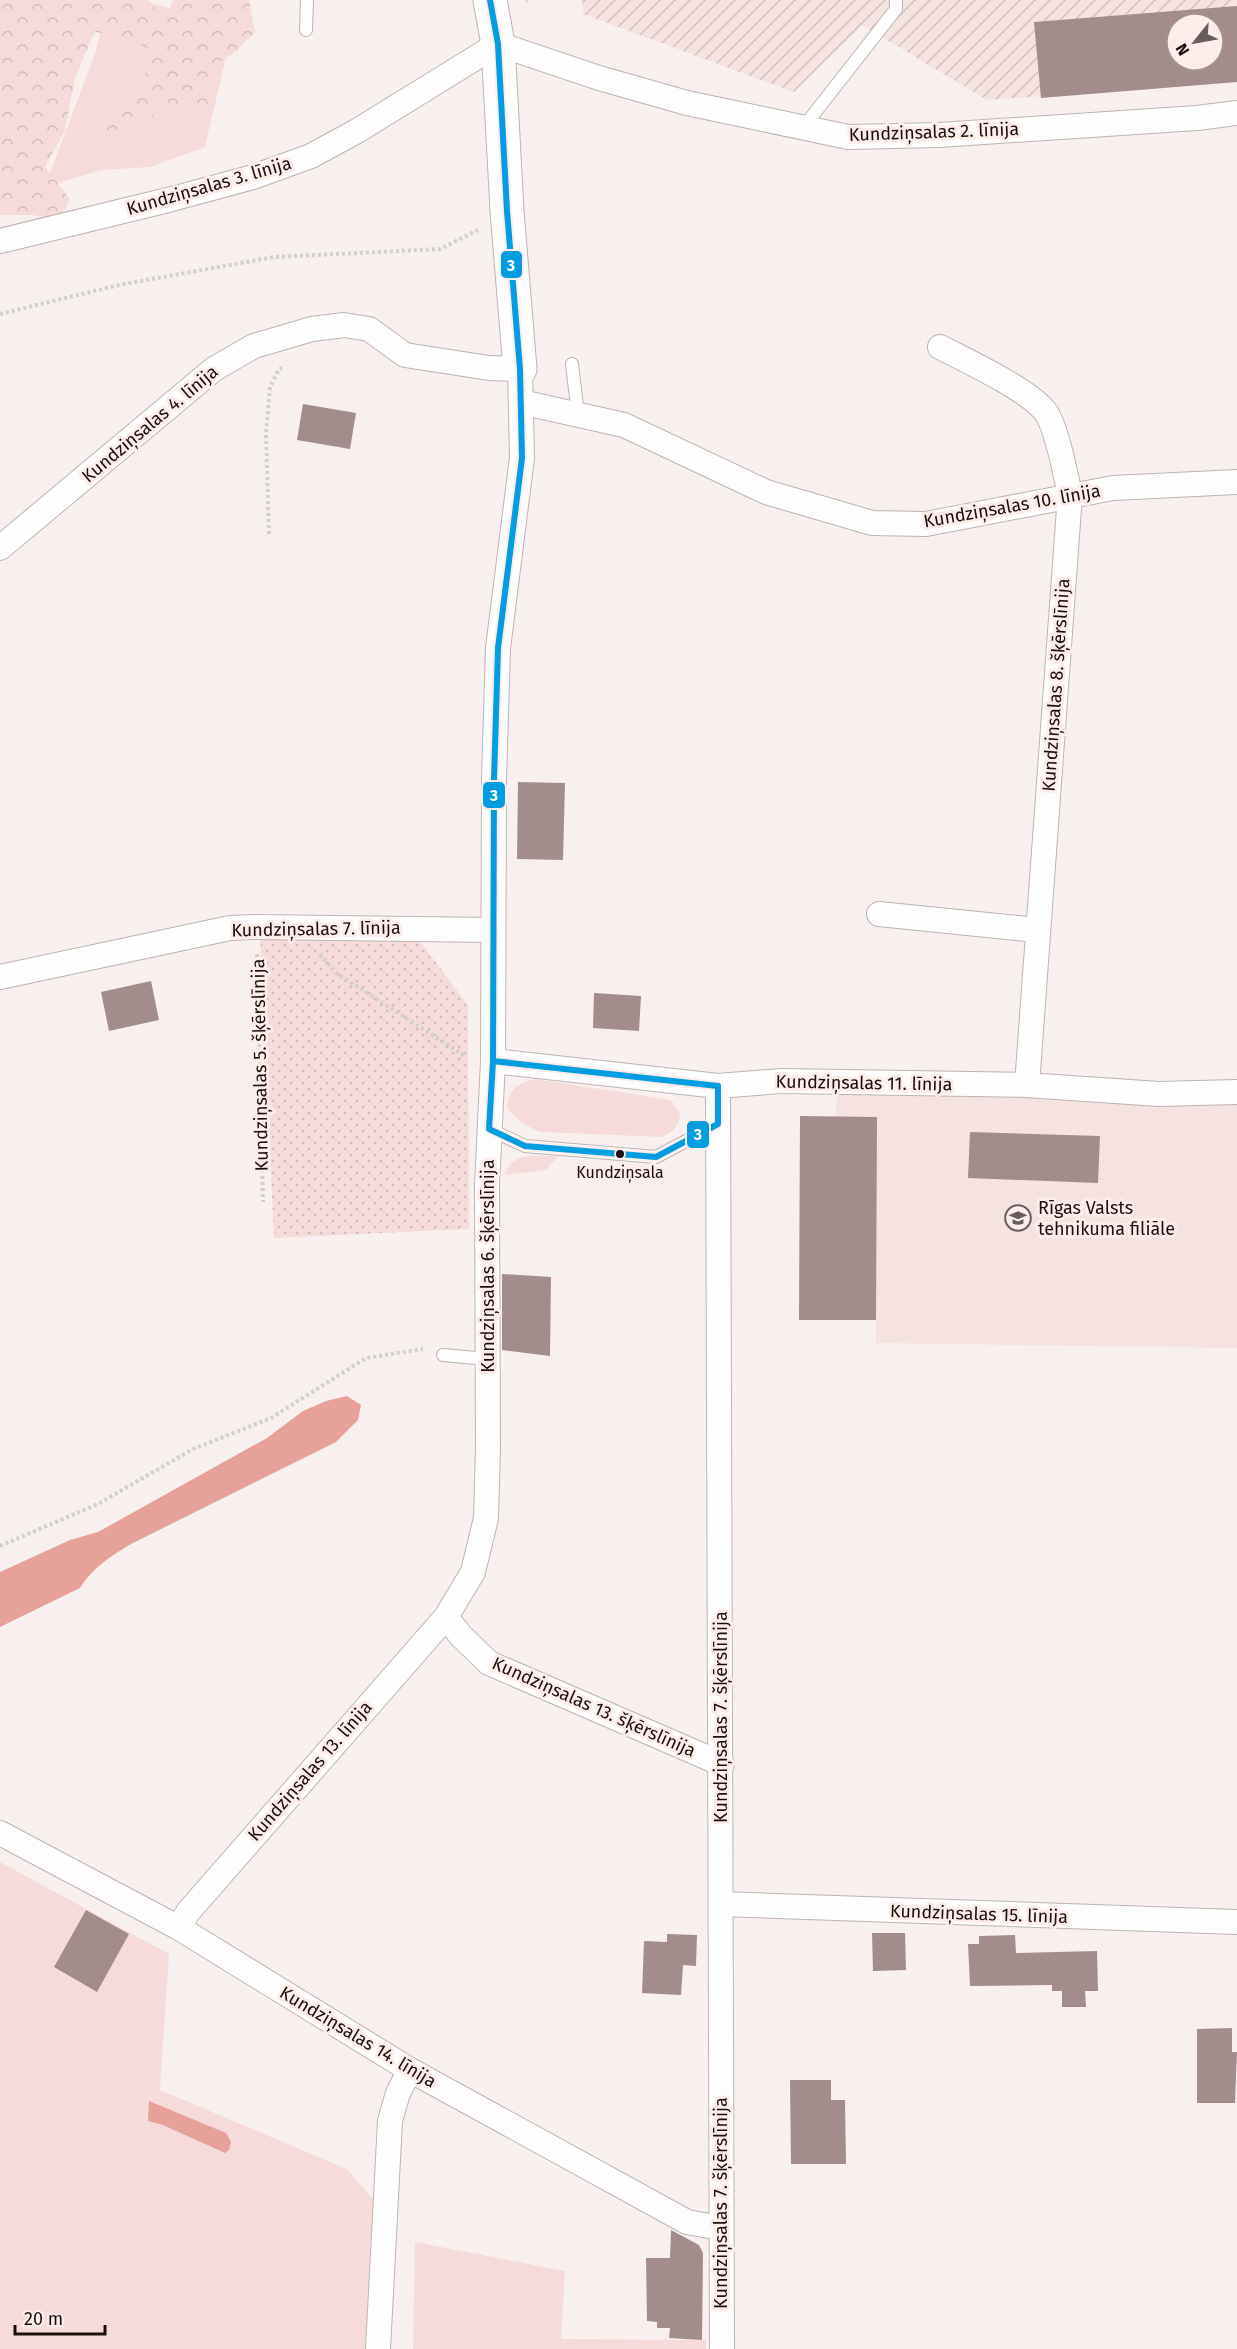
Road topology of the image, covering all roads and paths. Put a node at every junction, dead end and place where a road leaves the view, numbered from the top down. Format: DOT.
graph roads {
  1 [pos="307,0"];
  2 [pos="490,0"];
  3 [pos="896,0"];
  4 [pos="306,30"];
  5 [pos="498,44"];
  6 [pos="1237,113"];
  7 [pos="802,129"];
  8 [pos="479,230"];
  9 [pos="0,241"];
  10 [pos="0,314"];
  11 [pos="940,347"];
  12 [pos="572,364"];
  13 [pos="288,365"];
  14 [pos="520,369"];
  15 [pos="521,402"];
  16 [pos="578,415"];
  17 [pos="1237,482"];
  18 [pos="1070,495"];
  19 [pos="269,534"];
  20 [pos="0,548"];
  21 [pos="879,914"];
  22 [pos="256,927"];
  23 [pos="304,927"];
  24 [pos="493,930"];
  25 [pos="1037,930"];
  26 [pos="0,977"];
  27 [pos="482,1059"];
  28 [pos="1028,1085"];
  29 [pos="718,1086"];
  30 [pos="1237,1092"];
  31 [pos="717,1124"];
  32 [pos="489,1129"];
  33 [pos="262,1202"];
  34 [pos="444,1355"];
  35 [pos="487,1359"];
  36 [pos="0,1546"];
  37 [pos="446,1617"];
  38 [pos="722,1764"];
  39 [pos="0,1833"];
  40 [pos="721,1904"];
  41 [pos="1237,1922"];
  42 [pos="179,1928"];
  43 [pos="410,2070"];
  44 [pos="720,2228"];
  45 [pos="378,2349"];
  46 [pos="722,2349"];
  1 -- 4 [label="lane"];
  2 -- 5 [label="street, Kundziņsalas 6. šķērslīnija"];
  3 -- 7 [label="lane"];
  5 -- 7 [label="street, Kundziņsalas 2. līnija"];
  5 -- 9 [label="street, Kundziņsalas 3. līnija"];
  5 -- 14 [label="street, Kundziņsalas 6. šķērslīnija"];
  6 -- 7 [label="street, Kundziņsalas 2. līnija"];
  8 -- 10 [label="path"];
  11 -- 18 [label="street, Kundziņsalas 8. šķērslīnija"];
  12 -- 16 [label="lane"];
  13 -- 19 [label="path"];
  14 -- 15 [label="street, Kundziņsalas 6. šķērslīnija"];
  14 -- 20 [label="street, Kundziņsalas 4. līnija"];
  15 -- 16 [label="street, Kundziņsalas 10. līnija"];
  15 -- 24 [label="street, Kundziņsalas 6. šķērslīnija"];
  16 -- 18 [label="street, Kundziņsalas 10. līnija"];
  17 -- 18 [label="street, Kundziņsalas 10. līnija"];
  18 -- 25 [label="street, Kundziņsalas 8. šķērslīnija"];
  21 -- 25 [label="street"];
  22 -- 23 [label="street, Kundziņsalas 7. līnija"];
  22 -- 26 [label="street, Kundziņsalas 7. līnija"];
  22 -- 33 [label="path, Kundziņsalas 5. šķērslīnija"];
  23 -- 24 [label="street, Kundziņsalas 7. līnija"];
  23 -- 27 [label="path"];
  24 -- 27 [label="street, Kundziņsalas 6. šķērslīnija"];
  25 -- 28 [label="street, Kundziņsalas 8. šķērslīnija"];
  27 -- 29 [label="street, Kundziņsalas 11. līnija"];
  27 -- 32 [label="street, Kundziņsalas 6. šķērslīnija"];
  28 -- 29 [label="street, Kundziņsalas 11. līnija"];
  28 -- 30 [label="street, Kundziņsalas 11. līnija"];
  29 -- 31 [label="street, Kundziņsalas 7. šķērslīnija"];
  31 -- 32 [label="lane"];
  31 -- 38 [label="street, Kundziņsalas 7. šķērslīnija"];
  32 -- 35 [label="street, Kundziņsalas 6. šķērslīnija"];
  34 -- 35 [label="lane"];
  34 -- 36 [label="path"];
  35 -- 37 [label="street, Kundziņsalas 6. šķērslīnija"];
  37 -- 38 [label="street, Kundziņsalas 13. šķērslīnija"];
  37 -- 42 [label="street, Kundziņsalas 13. līnija"];
  38 -- 40 [label="street, Kundziņsalas 7. šķērslīnija"];
  39 -- 42 [label="street, Kundziņsalas 14. līnija"];
  40 -- 41 [label="street, Kundziņsalas 15. līnija"];
  40 -- 44 [label="street, Kundziņsalas 7. šķērslīnija"];
  42 -- 43 [label="street, Kundziņsalas 14. līnija"];
  43 -- 44 [label="street, Kundziņsalas 14. līnija"];
  43 -- 45 [label="street"];
  44 -- 46 [label="street, Kundziņsalas 7. šķērslīnija"];
}
